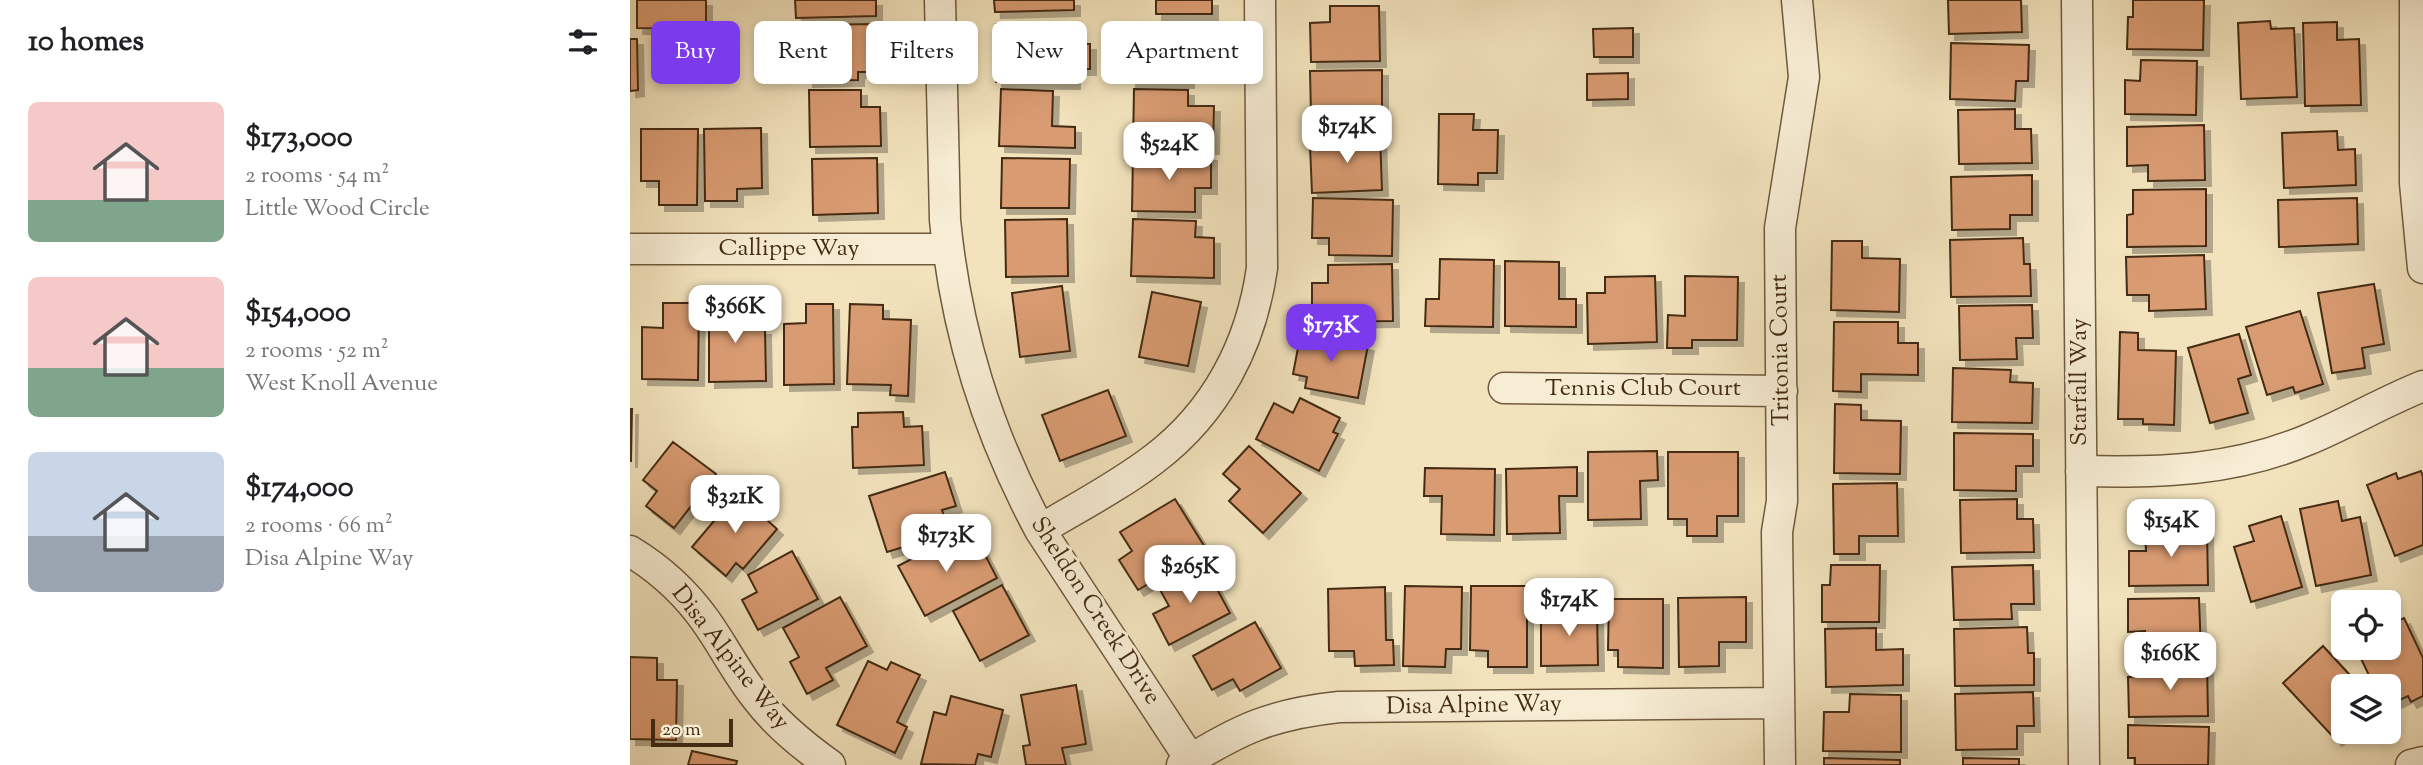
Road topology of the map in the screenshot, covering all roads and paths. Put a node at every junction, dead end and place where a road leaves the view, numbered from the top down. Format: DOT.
graph roads {
  1 [pos="940,0"];
  2 [pos="1261,0"];
  3 [pos="1797,0"];
  4 [pos="2077,0"];
  5 [pos="2415,0"];
  6 [pos="948,249"];
  7 [pos="630,250"];
  8 [pos="2423,268"];
  9 [pos="2423,386"];
  10 [pos="1504,388"];
  11 [pos="1782,391"];
  12 [pos="2081,471"];
  13 [pos="1040,530"];
  14 [pos="630,551"];
  15 [pos="1779,703"];
  16 [pos="2423,762"];
  17 [pos="1189,763"];
  18 [pos="830,765"];
  19 [pos="1780,765"];
  20 [pos="2084,765"];
  21 [pos="2410,765"];
  1 -- 6 [label="street, Sheldon Creek Drive"];
  2 -- 13 [label="street"];
  3 -- 11 [label="street, Tritonia Court"];
  4 -- 12 [label="street, Starfall Way"];
  5 -- 8 [label="street"];
  6 -- 7 [label="street, Callippe Way"];
  6 -- 13 [label="street, Sheldon Creek Drive"];
  9 -- 12 [label="street"];
  10 -- 11 [label="street, Tennis Club Court"];
  11 -- 15 [label="street, Tritonia Court"];
  12 -- 20 [label="street, Starfall Way"];
  13 -- 17 [label="street, Sheldon Creek Drive"];
  14 -- 18 [label="street, Disa Alpine Way"];
  15 -- 17 [label="street, Disa Alpine Way"];
  15 -- 19 [label="street, Tritonia Court"];
  16 -- 21 [label="street"];
}
